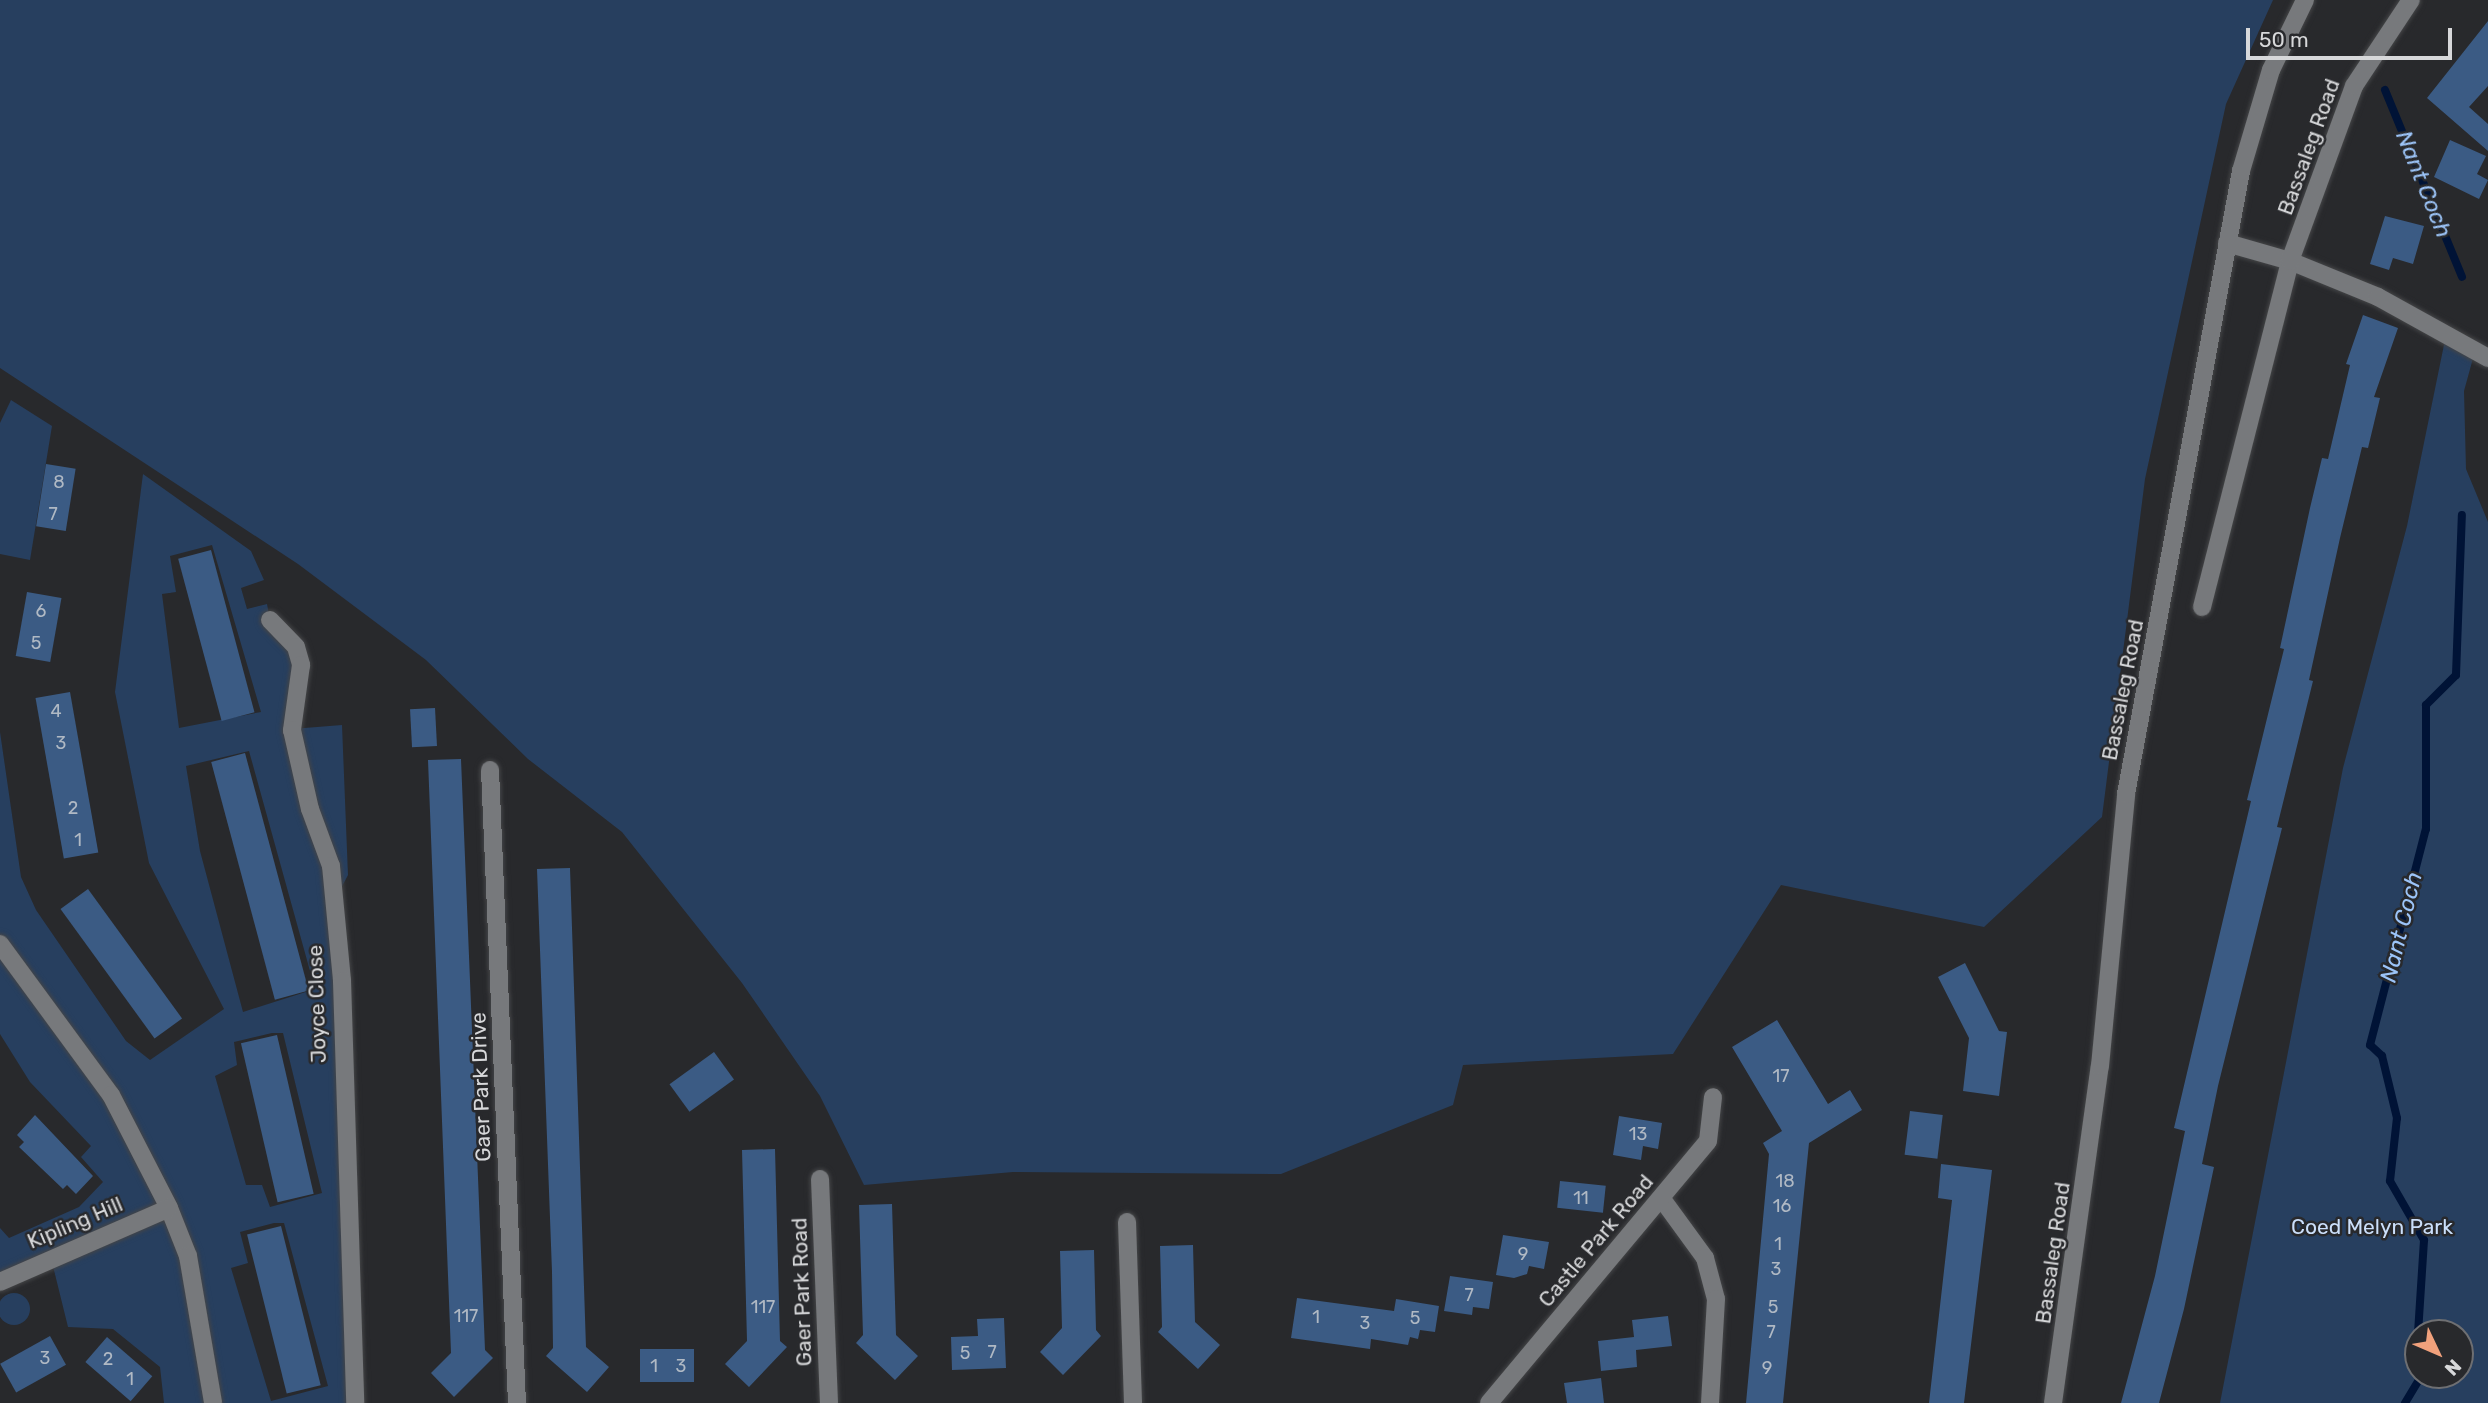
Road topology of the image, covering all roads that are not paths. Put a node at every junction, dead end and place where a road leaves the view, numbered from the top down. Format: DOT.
graph roads {
  1 [pos="2305,0"];
  2 [pos="2411,0"];
  3 [pos="2227,243"];
  4 [pos="2290,261"];
  5 [pos="2488,358"];
  6 [pos="2202,607"];
  7 [pos="270,620"];
  8 [pos="490,769"];
  9 [pos="0,944"];
  10 [pos="1713,1097"];
  11 [pos="820,1179"];
  12 [pos="1662,1199"];
  13 [pos="169,1208"];
  14 [pos="1127,1222"];
  15 [pos="0,1282"];
  16 [pos="213,1403"];
  17 [pos="355,1403"];
  18 [pos="517,1403"];
  19 [pos="829,1403"];
  20 [pos="1133,1403"];
  21 [pos="1489,1403"];
  22 [pos="1710,1403"];
  23 [pos="2053,1403"];
  1 -- 3 [label="street, Bassaleg Road"];
  2 -- 4 [label="street, Bassaleg Road"];
  3 -- 4 [label="street"];
  3 -- 23 [label="street, Bassaleg Road"];
  4 -- 5 [label="street"];
  4 -- 6 [label="street, Bassaleg Road"];
  7 -- 17 [label="street, Joyce Close"];
  8 -- 18 [label="street, Gaer Park Drive"];
  9 -- 13 [label="street"];
  10 -- 12 [label="street, Castle Park Road"];
  11 -- 19 [label="street, Gaer Park Road"];
  12 -- 21 [label="street, Castle Park Road"];
  12 -- 22 [label="street"];
  13 -- 15 [label="street, Kipling Hill"];
  13 -- 16 [label="street"];
  14 -- 20 [label="street"];
}
